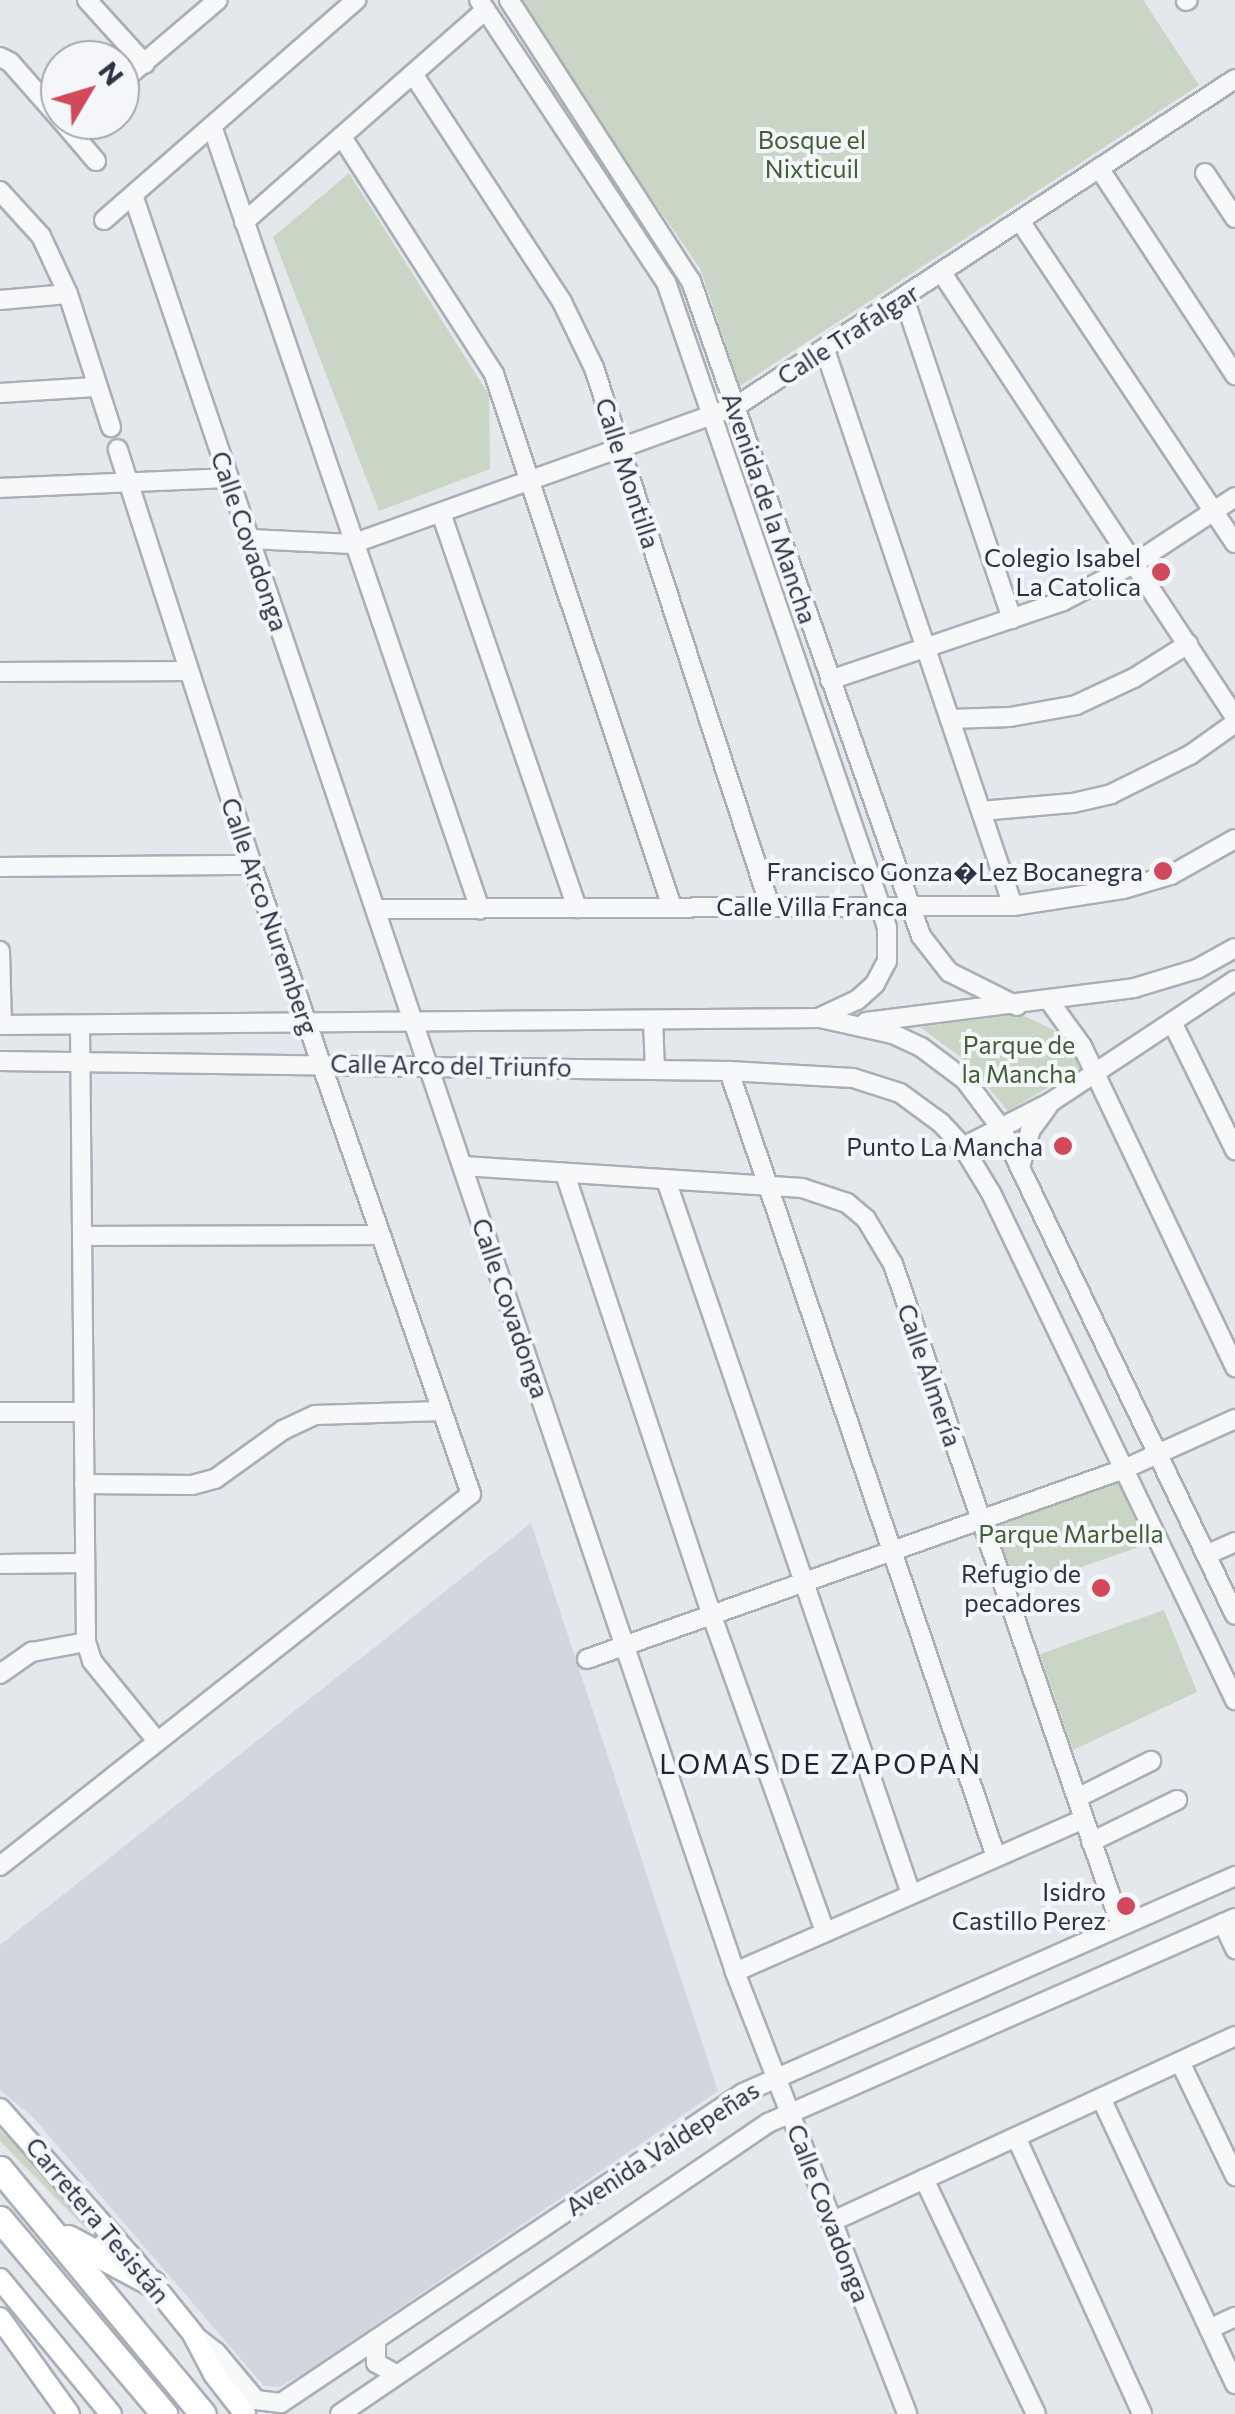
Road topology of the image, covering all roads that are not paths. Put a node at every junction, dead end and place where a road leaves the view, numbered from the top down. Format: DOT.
graph roads {
  1 [pos="87,0"];
  2 [pos="218,0"];
  3 [pos="356,0"];
  4 [pos="509,0"];
  5 [pos="482,5"];
  6 [pos="0,57"];
  7 [pos="145,64"];
  8 [pos="140,68"];
  9 [pos="413,74"];
  10 [pos="1235,80"];
  11 [pos="40,94"];
  12 [pos="212,126"];
  13 [pos="342,137"];
  14 [pos="79,140"];
  15 [pos="96,162"];
  16 [pos="1099,168"];
  17 [pos="1205,173"];
  18 [pos="133,195"];
  19 [pos="3,198"];
  20 [pos="1235,218"];
  21 [pos="104,220"];
  22 [pos="1020,221"];
  23 [pos="244,222"];
  24 [pos="942,272"];
  25 [pos="68,294"];
  26 [pos="904,298"];
  27 [pos="0,300"];
  28 [pos="824,350"];
  29 [pos="1235,375"];
  30 [pos="95,387"];
  31 [pos="0,393"];
  32 [pos="734,407"];
  33 [pos="712,417"];
  34 [pos="111,427"];
  35 [pos="118,448"];
  36 [pos="620,448"];
  37 [pos="229,478"];
  38 [pos="530,481"];
  39 [pos="125,482"];
  40 [pos="0,488"];
  41 [pos="1235,497"];
  42 [pos="1214,511"];
  43 [pos="440,512"];
  44 [pos="250,539"];
  45 [pos="1235,543"];
  46 [pos="352,544"];
  47 [pos="1136,563"];
  48 [pos="1012,619"];
  49 [pos="1188,644"];
  50 [pos="926,647"];
  51 [pos="188,671"];
  52 [pos="0,672"];
  53 [pos="830,680"];
  54 [pos="950,720"];
  55 [pos="1235,720"];
  56 [pos="981,811"];
  57 [pos="1235,839"];
  58 [pos="252,865"];
  59 [pos="0,867"];
  60 [pos="770,906"];
  61 [pos="880,906"];
  62 [pos="909,906"];
  63 [pos="1014,906"];
  64 [pos="672,907"];
  65 [pos="480,908"];
  66 [pos="576,908"];
  67 [pos="376,910"];
  68 [pos="1235,948"];
  69 [pos="0,951"];
  70 [pos="1235,980"];
  71 [pos="1050,1002"];
  72 [pos="1017,1006"];
  73 [pos="820,1018"];
  74 [pos="653,1020"];
  75 [pos="858,1022"];
  76 [pos="1172,1022"];
  77 [pos="414,1023"];
  78 [pos="1,1025"];
  79 [pos="308,1025"];
  80 [pos="80,1026"];
  81 [pos="0,1061"];
  82 [pos="80,1061"];
  83 [pos="321,1062"];
  84 [pos="428,1064"];
  85 [pos="654,1069"];
  86 [pos="729,1071"];
  87 [pos="1092,1075"];
  88 [pos="1051,1102"];
  89 [pos="1235,1104"];
  90 [pos="1218,1116"];
  91 [pos="1001,1128"];
  92 [pos="963,1147"];
  93 [pos="1235,1150"];
  94 [pos="463,1166"];
  95 [pos="1020,1167"];
  96 [pos="566,1174"];
  97 [pos="666,1180"];
  98 [pos="768,1186"];
  99 [pos="381,1235"];
  100 [pos="82,1236"];
  101 [pos="1235,1367"];
  102 [pos="442,1411"];
  103 [pos="0,1412"];
  104 [pos="84,1412"];
  105 [pos="1235,1419"];
  106 [pos="1158,1455"];
  107 [pos="1124,1469"];
  108 [pos="84,1484"];
  109 [pos="980,1522"];
  110 [pos="1235,1542"];
  111 [pos="891,1553"];
  112 [pos="1206,1555"];
  113 [pos="85,1563"];
  114 [pos="0,1564"];
  115 [pos="804,1583"];
  116 [pos="712,1616"];
  117 [pos="1235,1616"];
  118 [pos="86,1642"];
  119 [pos="626,1646"];
  120 [pos="586,1659"];
  121 [pos="0,1674"];
  122 [pos="1235,1700"];
  123 [pos="157,1741"];
  124 [pos="1151,1760"];
  125 [pos="1077,1798"];
  126 [pos="1177,1800"];
  127 [pos="1083,1819"];
  128 [pos="1091,1842"];
  129 [pos="996,1857"];
  130 [pos="0,1866"];
  131 [pos="1235,1876"];
  132 [pos="911,1894"];
  133 [pos="1229,1920"];
  134 [pos="1120,1926"];
  135 [pos="825,1932"];
  136 [pos="1235,1949"];
  137 [pos="735,1972"];
  138 [pos="1235,2036"];
  139 [pos="1180,2062"];
  140 [pos="775,2076"];
  141 [pos="1101,2098"];
  142 [pos="0,2108"];
  143 [pos="790,2112"];
  144 [pos="1016,2137"];
  145 [pos="0,2169"];
  146 [pos="1235,2176"];
  147 [pos="924,2179"];
  148 [pos="0,2219"];
  149 [pos="832,2222"];
  150 [pos="51,2226"];
  151 [pos="0,2279"];
  152 [pos="152,2283"];
  153 [pos="1235,2317"];
  154 [pos="2,2329"];
  155 [pos="1210,2329"];
  156 [pos="194,2334"];
  157 [pos="376,2339"];
  158 [pos="396,2374"];
  159 [pos="1235,2384"];
  160 [pos="69,2414"];
  161 [pos="111,2414"];
  162 [pos="164,2414"];
  163 [pos="203,2414"];
  164 [pos="245,2414"];
  165 [pos="340,2414"];
  166 [pos="907,2414"];
  167 [pos="1036,2414"];
  168 [pos="1142,2414"];
  1 -- 7 [label="street"];
  2 -- 7 [label="street"];
  3 -- 12 [label="street"];
  4 -- 32 [label="street, Avenida de la Mancha"];
  5 -- 9 [label="street"];
  5 -- 33 [label="street, Avenida de la Mancha"];
  6 -- 11 [label="street"];
  7 -- 8 [label="street"];
  9 -- 13 [label="street"];
  9 -- 36 [label="street, Calle Montilla"];
  10 -- 16 [label="street, Calle Trafalgar"];
  12 -- 18 [label="street"];
  12 -- 23 [label="street"];
  13 -- 23 [label="street"];
  13 -- 38 [label="street"];
  14 -- 15 [label="street"];
  16 -- 22 [label="street, Calle Trafalgar"];
  16 -- 29 [label="street"];
  17 -- 20 [label="street"];
  18 -- 21 [label="street"];
  18 -- 37 [label="street, Calle Covadonga"];
  19 -- 25 [label="street"];
  22 -- 24 [label="street, Calle Trafalgar"];
  22 -- 42 [label="street"];
  23 -- 46 [label="street"];
  24 -- 26 [label="street, Calle Trafalgar"];
  24 -- 47 [label="street"];
  25 -- 27 [label="street"];
  25 -- 30 [label="street"];
  26 -- 28 [label="street, Calle Trafalgar"];
  26 -- 48 [label="street"];
  28 -- 32 [label="street, Calle Trafalgar"];
  28 -- 50 [label="street"];
  30 -- 31 [label="street"];
  30 -- 34 [label="street"];
  32 -- 33 [label="street, Calle Trafalgar"];
  32 -- 53 [label="street, Avenida de la Mancha"];
  33 -- 36 [label="street, Calle Trafalgar"];
  33 -- 61 [label="street, Avenida de la Mancha"];
  35 -- 39 [label="street, Calle Arco Nuremberg"];
  36 -- 38 [label="street, Calle Trafalgar"];
  36 -- 60 [label="street, Calle Montilla"];
  37 -- 39 [label="street"];
  37 -- 44 [label="street, Calle Covadonga"];
  38 -- 43 [label="street, Calle Trafalgar"];
  38 -- 64 [label="street"];
  39 -- 40 [label="street"];
  39 -- 51 [label="street, Calle Arco Nuremberg"];
  41 -- 42 [label="street"];
  42 -- 45 [label="street"];
  42 -- 47 [label="street"];
  43 -- 46 [label="street, Calle Trafalgar"];
  43 -- 66 [label="street"];
  44 -- 46 [label="street, Calle Trafalgar"];
  44 -- 67 [label="street, Calle Covadonga"];
  46 -- 65 [label="street"];
  47 -- 48 [label="street"];
  47 -- 49 [label="street"];
  48 -- 50 [label="street"];
  49 -- 54 [label="street"];
  49 -- 55 [label="street"];
  50 -- 53 [label="street"];
  50 -- 54 [label="street"];
  51 -- 52 [label="street"];
  51 -- 58 [label="street, Calle Arco Nuremberg"];
  53 -- 62 [label="street, Avenida de la Mancha"];
  54 -- 56 [label="street"];
  55 -- 56 [label="street"];
  56 -- 63 [label="street"];
  57 -- 63 [label="street, Calle Villa Franca"];
  58 -- 59 [label="street"];
  58 -- 79 [label="street, Calle Arco Nuremberg"];
  60 -- 61 [label="street, Calle Villa Franca"];
  60 -- 64 [label="street, Calle Villa Franca"];
  61 -- 62 [label="street, Calle Villa Franca"];
  61 -- 73 [label="street, Avenida de la Mancha"];
  62 -- 63 [label="street, Calle Villa Franca"];
  62 -- 72 [label="street, Avenida de la Mancha"];
  64 -- 66 [label="street, Calle Villa Franca"];
  65 -- 66 [label="street, Calle Villa Franca"];
  65 -- 67 [label="street, Calle Villa Franca"];
  67 -- 77 [label="street, Calle Covadonga"];
  68 -- 71 [label="street"];
  69 -- 78 [label="street"];
  70 -- 76 [label="street"];
  71 -- 72 [label="street"];
  71 -- 87 [label="street"];
  72 -- 75 [label="street"];
  73 -- 74 [label="street, Calle Arco del Triunfo"];
  73 -- 75 [label="street, Calle Arco del Triunfo"];
  74 -- 77 [label="street, Calle Arco del Triunfo"];
  74 -- 85 [label="street"];
  75 -- 91 [label="street"];
  76 -- 87 [label="street"];
  76 -- 90 [label="street"];
  77 -- 79 [label="street, Calle Arco del Triunfo"];
  77 -- 84 [label="street, Calle Covadonga"];
  78 -- 80 [label="street, Calle Arco del Triunfo"];
  79 -- 80 [label="street, Calle Arco del Triunfo"];
  79 -- 83 [label="street, Calle Arco Nuremberg"];
  80 -- 82 [label="street"];
  81 -- 82 [label="street, Calle Arco del Triunfo"];
  82 -- 83 [label="street, Calle Arco del Triunfo"];
  82 -- 100 [label="street"];
  83 -- 84 [label="street, Calle Arco del Triunfo"];
  83 -- 99 [label="street, Calle Arco Nuremberg"];
  84 -- 85 [label="street, Calle Arco del Triunfo"];
  84 -- 94 [label="street, Calle Covadonga"];
  85 -- 86 [label="street, Calle Arco del Triunfo"];
  86 -- 92 [label="street, Calle Arco del Triunfo"];
  86 -- 98 [label="street"];
  87 -- 88 [label="street"];
  87 -- 101 [label="street"];
  88 -- 91 [label="street"];
  88 -- 95 [label="street"];
  89 -- 90 [label="street"];
  90 -- 93 [label="street"];
  91 -- 92 [label="street"];
  91 -- 95 [label="street"];
  92 -- 107 [label="street"];
  94 -- 96 [label="street, Calle Almería"];
  94 -- 119 [label="street, Calle Covadonga"];
  95 -- 106 [label="street"];
  96 -- 97 [label="street, Calle Almería"];
  96 -- 116 [label="street"];
  97 -- 98 [label="street, Calle Almería"];
  97 -- 115 [label="street"];
  98 -- 109 [label="street, Calle Almería"];
  98 -- 111 [label="street"];
  99 -- 100 [label="street"];
  99 -- 102 [label="street, Calle Arco Nuremberg"];
  100 -- 104 [label="street"];
  102 -- 108 [label="street"];
  102 -- 123 [label="street, Calle Arco Nuremberg"];
  103 -- 104 [label="street"];
  104 -- 108 [label="street"];
  105 -- 106 [label="street"];
  106 -- 107 [label="street"];
  106 -- 112 [label="street"];
  107 -- 109 [label="street"];
  107 -- 122 [label="street"];
  108 -- 113 [label="street"];
  109 -- 111 [label="street"];
  109 -- 125 [label="street, Calle Almería"];
  110 -- 112 [label="street"];
  111 -- 115 [label="street"];
  111 -- 129 [label="street"];
  112 -- 117 [label="street"];
  113 -- 114 [label="street"];
  113 -- 118 [label="street"];
  115 -- 116 [label="street"];
  115 -- 132 [label="street"];
  116 -- 119 [label="street"];
  116 -- 135 [label="street"];
  118 -- 121 [label="street"];
  118 -- 123 [label="street"];
  119 -- 120 [label="street"];
  119 -- 137 [label="street, Calle Covadonga"];
  123 -- 130 [label="street"];
  124 -- 125 [label="street"];
  125 -- 127 [label="street, Calle Almería"];
  126 -- 128 [label="street"];
  127 -- 128 [label="street, Calle Almería"];
  127 -- 129 [label="street"];
  128 -- 134 [label="street, Calle Almería"];
  129 -- 132 [label="street"];
  131 -- 134 [label="street, Avenida Valdepeñas"];
  132 -- 135 [label="street"];
  133 -- 136 [label="street"];
  133 -- 143 [label="street, Avenida Valdepeñas"];
  134 -- 140 [label="street, Avenida Valdepeñas"];
  135 -- 137 [label="street"];
  137 -- 140 [label="street, Calle Covadonga"];
  138 -- 139 [label="street"];
  139 -- 141 [label="street"];
  139 -- 146 [label="street"];
  140 -- 143 [label="street, Calle Covadonga"];
  140 -- 157 [label="street, Avenida Valdepeñas"];
  141 -- 144 [label="street"];
  141 -- 155 [label="street"];
  142 -- 152 [label="main road, Carretera Tesistán"];
  143 -- 149 [label="street, Calle Covadonga"];
  143 -- 158 [label="street, Avenida Valdepeñas"];
  144 -- 147 [label="street"];
  144 -- 168 [label="street"];
  145 -- 150 [label="highway"];
  147 -- 149 [label="street"];
  147 -- 167 [label="street"];
  148 -- 162 [label="highway"];
  149 -- 166 [label="street, Calle Covadonga"];
  150 -- 152 [label="highway"];
  150 -- 163 [label="highway"];
  151 -- 161 [label="main road"];
  152 -- 156 [label="main road, Carretera Tesistán"];
  153 -- 155 [label="street"];
  154 -- 160 [label="main road"];
  155 -- 159 [label="street"];
  156 -- 157 [label="street, Avenida Valdepeñas"];
  156 -- 164 [label="main road, Carretera Tesistán"];
  157 -- 158 [label="street"];
  158 -- 165 [label="street, Avenida Valdepeñas"];
}
